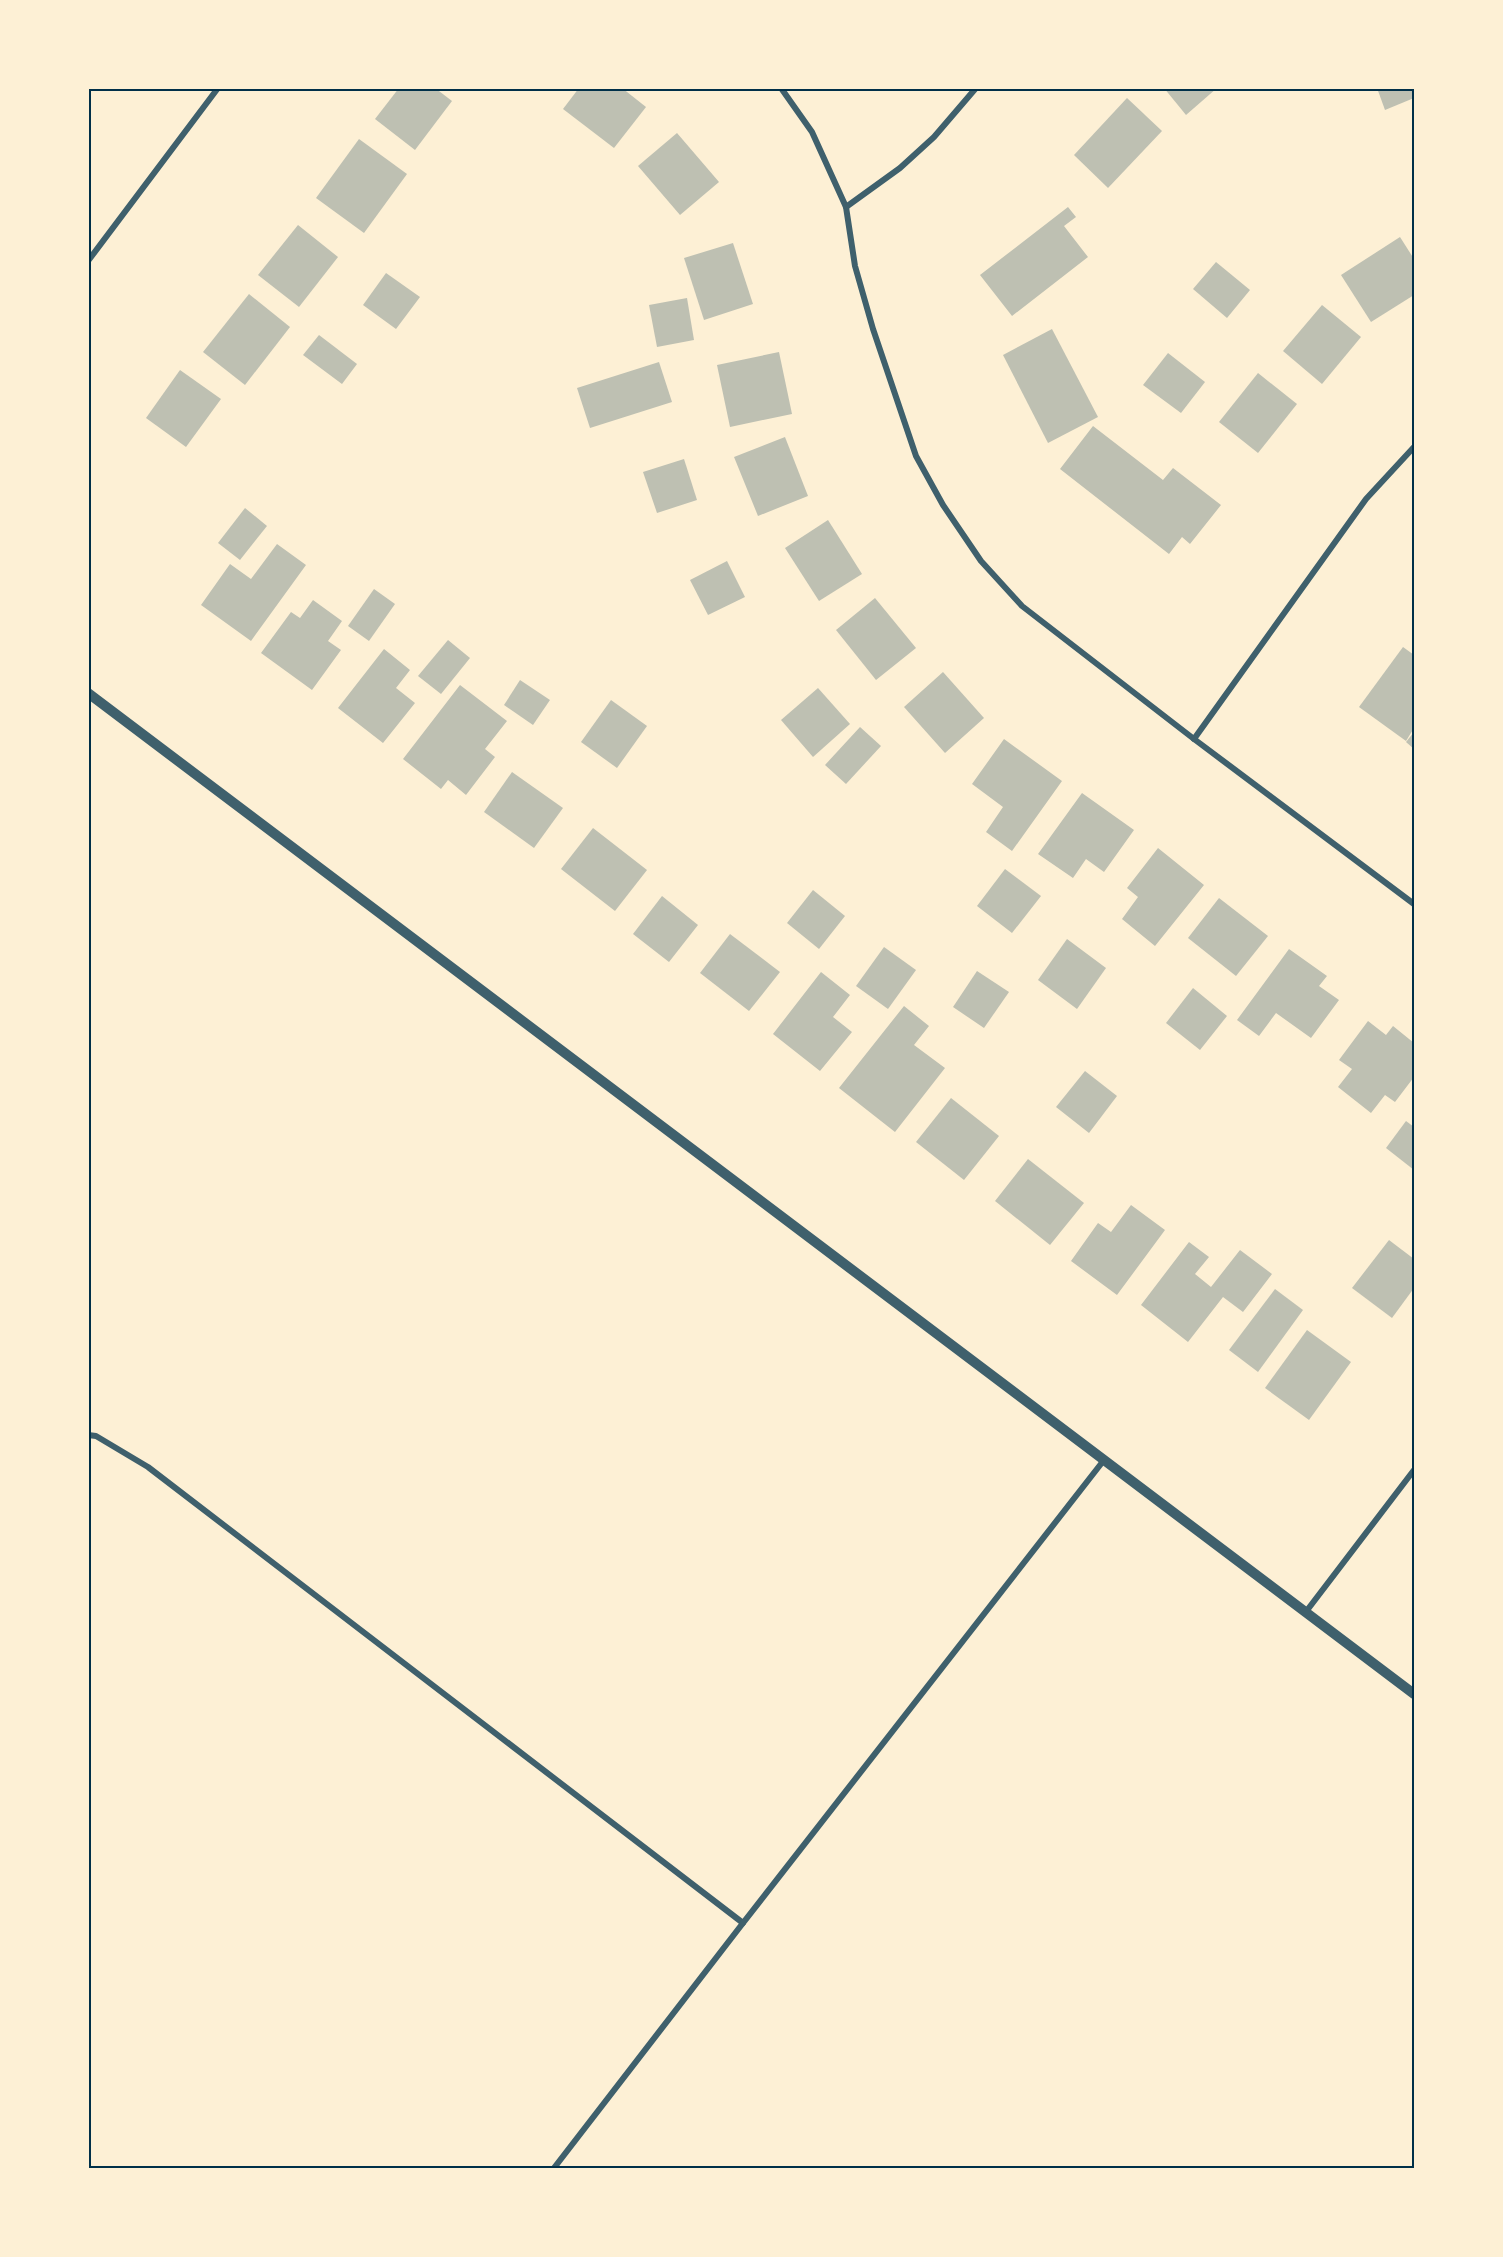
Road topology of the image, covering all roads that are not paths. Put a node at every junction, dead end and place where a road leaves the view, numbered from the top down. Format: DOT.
graph roads {
  1 [pos="218,88"];
  2 [pos="781,88"];
  3 [pos="976,88"];
  4 [pos="846,207"];
  5 [pos="88,261"];
  6 [pos="1414,447"];
  7 [pos="88,693"];
  8 [pos="1194,739"];
  9 [pos="1414,904"];
  10 [pos="88,1435"];
  11 [pos="1105,1459"];
  12 [pos="1414,1470"];
  13 [pos="1305,1613"];
  14 [pos="1414,1694"];
  15 [pos="743,1923"];
  16 [pos="554,2169"];
  1 -- 5 [label="street"];
  2 -- 4 [label="street"];
  3 -- 4 [label="street"];
  4 -- 8 [label="street"];
  6 -- 8 [label="street"];
  7 -- 11 [label="street"];
  8 -- 9 [label="street"];
  10 -- 15 [label="street"];
  11 -- 13 [label="street"];
  11 -- 15 [label="street"];
  12 -- 13 [label="street"];
  13 -- 14 [label="street"];
  15 -- 16 [label="street"];
}
